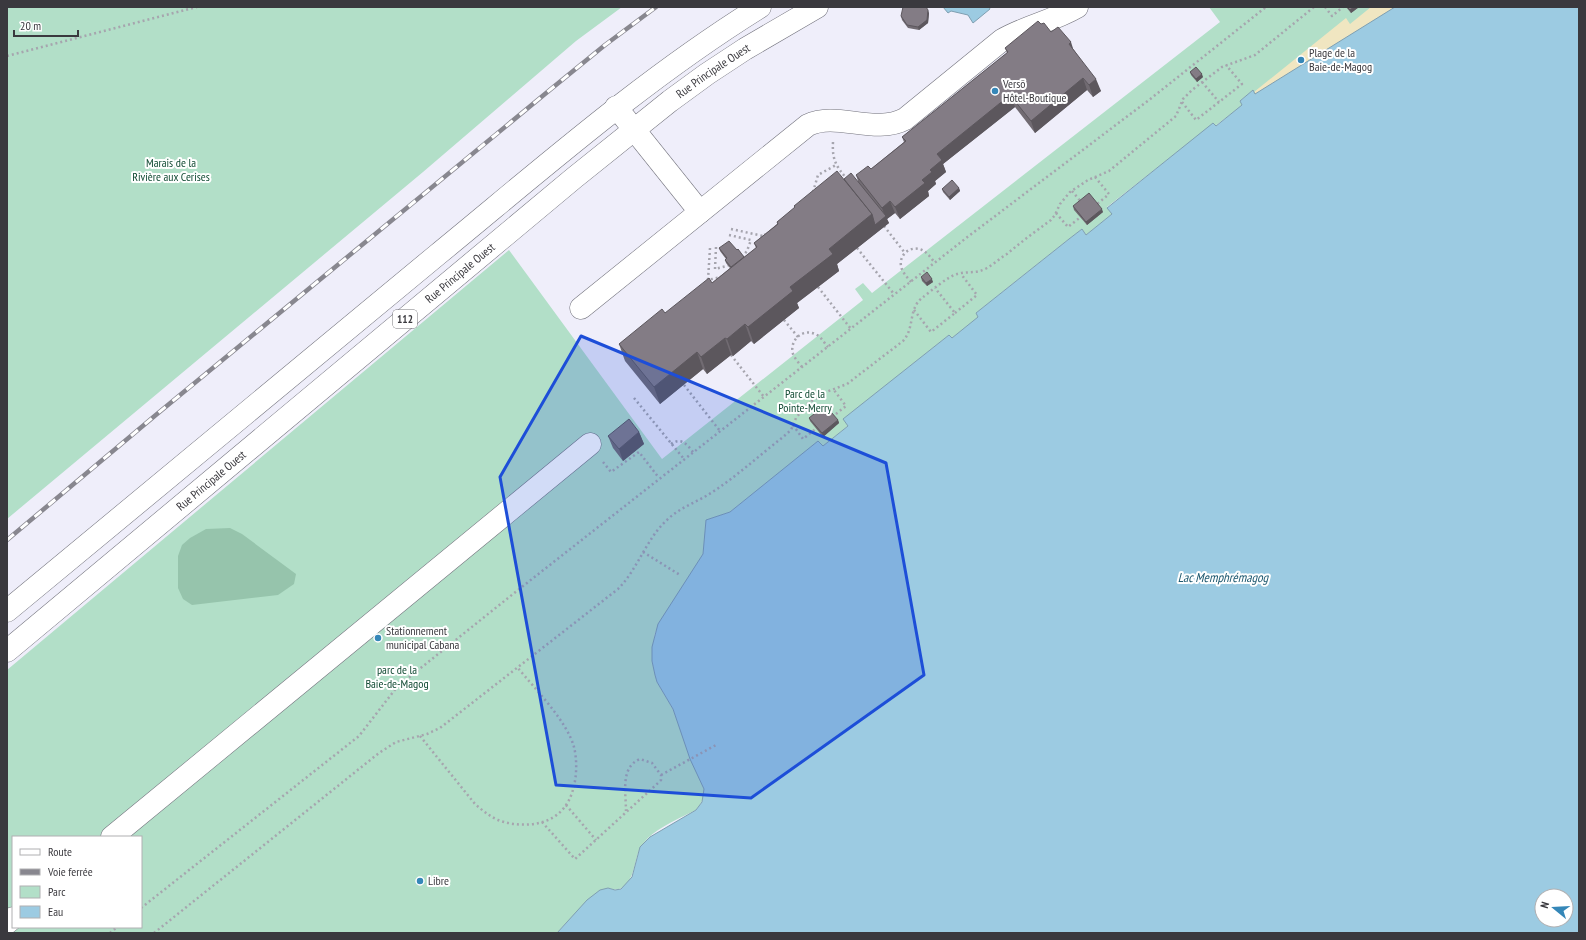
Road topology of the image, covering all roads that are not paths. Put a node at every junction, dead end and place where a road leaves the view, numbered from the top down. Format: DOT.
graph roads {
  1 [pos="760,7"];
  2 [pos="817,7"];
  3 [pos="1076,7"];
  4 [pos="616,107"];
  5 [pos="635,130"];
  6 [pos="700,212"];
  7 [pos="581,308"];
  8 [pos="590,444"];
  9 [pos="7,612"];
  10 [pos="7,651"];
  11 [pos="113,836"];
  1 -- 4 [label="main road, 112"];
  2 -- 5 [label="main road, Rue Principale Ouest / 112"];
  3 -- 6 [label="main road"];
  4 -- 5 [label="main road"];
  4 -- 9 [label="main road, 112"];
  5 -- 6 [label="main road"];
  5 -- 10 [label="main road, Rue Principale Ouest / 112"];
  6 -- 7 [label="main road"];
  8 -- 11 [label="main road"];
}
